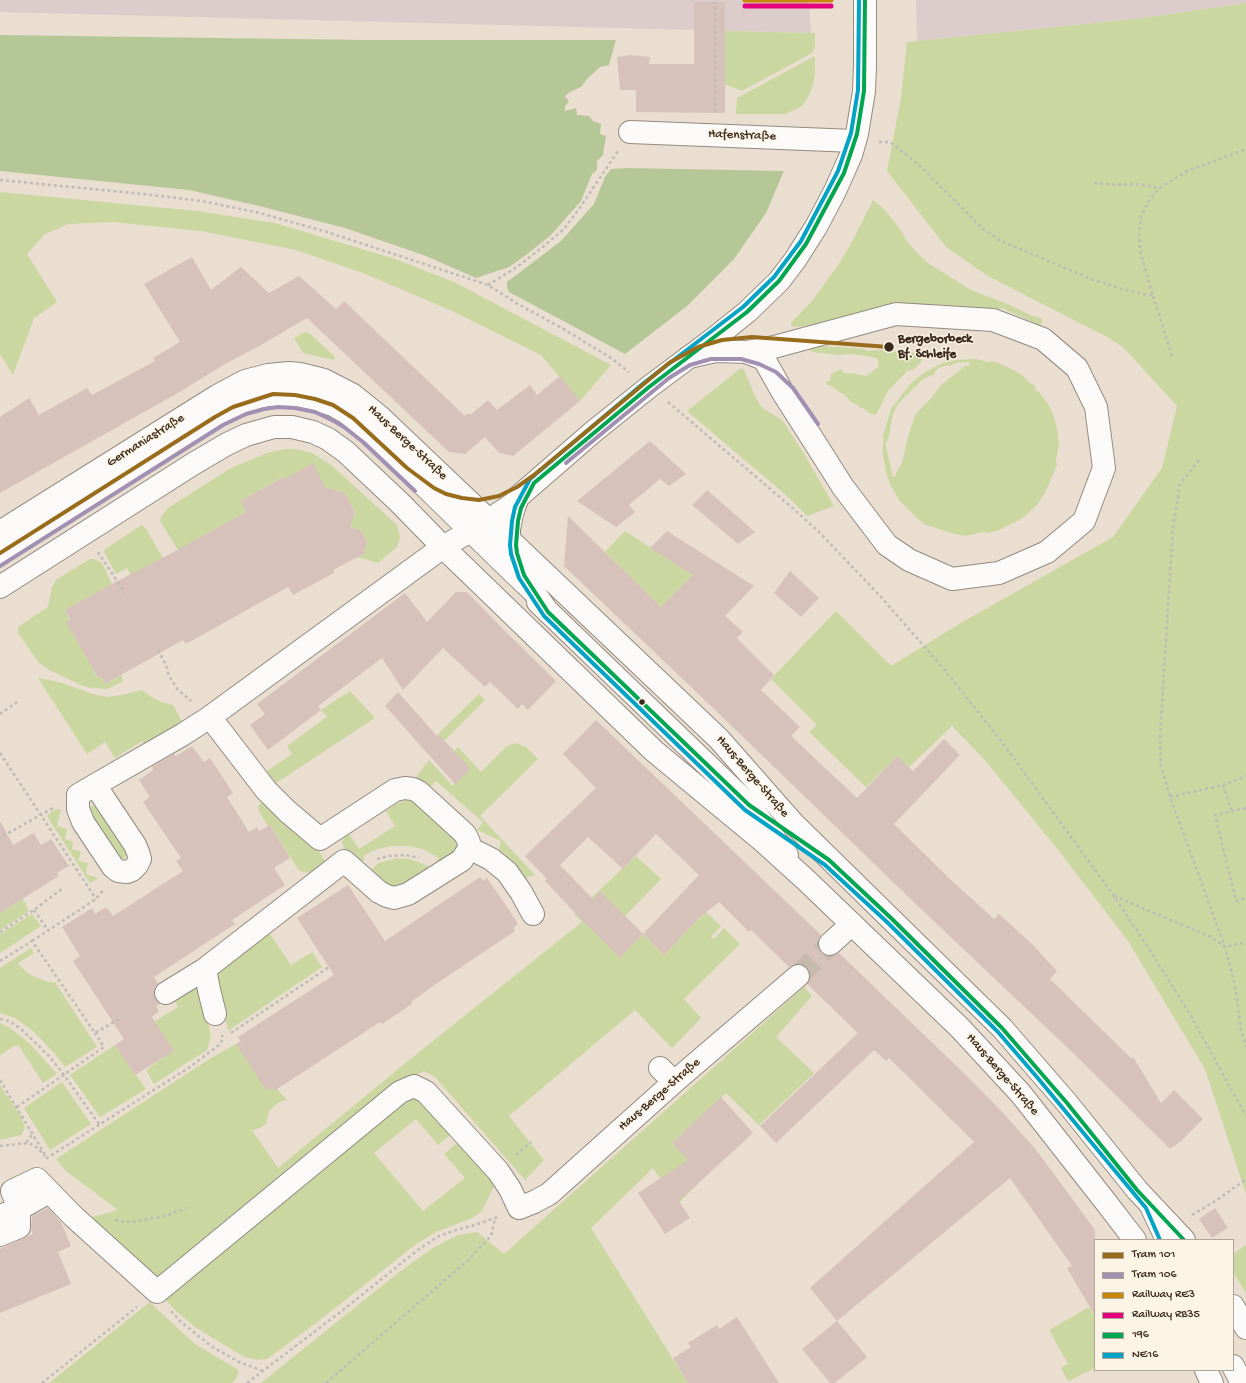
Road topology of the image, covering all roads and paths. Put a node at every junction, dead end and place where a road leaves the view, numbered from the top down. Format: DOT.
graph roads {
  1 [pos="865,0"];
  2 [pos="715,2"];
  3 [pos="715,113"];
  4 [pos="630,132"];
  5 [pos="855,141"];
  6 [pos="1246,148"];
  7 [pos="0,180"];
  8 [pos="1094,183"];
  9 [pos="1160,188"];
  10 [pos="488,285"];
  11 [pos="1153,296"];
  12 [pos="746,352"];
  13 [pos="689,357"];
  14 [pos="1173,359"];
  15 [pos="300,374"];
  16 [pos="657,393"];
  17 [pos="1199,460"];
  18 [pos="534,483"];
  19 [pos="516,502"];
  20 [pos="475,528"];
  21 [pos="0,532"];
  22 [pos="86,532"];
  23 [pos="512,541"];
  24 [pos="443,546"];
  25 [pos="0,553"];
  26 [pos="0,566"];
  27 [pos="513,572"];
  28 [pos="0,587"];
  29 [pos="125,593"];
  30 [pos="548,612"];
  31 [pos="158,650"];
  32 [pos="17,702"];
  33 [pos="0,714"];
  34 [pos="210,717"];
  35 [pos="0,752"];
  36 [pos="1246,776"];
  37 [pos="1223,785"];
  38 [pos="86,790"];
  39 [pos="1170,797"];
  40 [pos="749,805"];
  41 [pos="1246,808"];
  42 [pos="1232,812"];
  43 [pos="41,815"];
  44 [pos="3,836"];
  45 [pos="320,839"];
  46 [pos="469,848"];
  47 [pos="829,860"];
  48 [pos="350,866"];
  49 [pos="118,871"];
  50 [pos="440,874"];
  51 [pos="807,881"];
  52 [pos="63,888"];
  53 [pos="1114,896"];
  54 [pos="1246,898"];
  55 [pos="96,900"];
  56 [pos="34,910"];
  57 [pos="533,914"];
  58 [pos="852,924"];
  59 [pos="48,930"];
  60 [pos="0,932"];
  61 [pos="32,941"];
  62 [pos="1246,942"];
  63 [pos="830,944"];
  64 [pos="1224,947"];
  65 [pos="0,961"];
  66 [pos="329,967"];
  67 [pos="205,968"];
  68 [pos="798,976"];
  69 [pos="166,993"];
  70 [pos="215,1014"];
  71 [pos="121,1018"];
  72 [pos="0,1019"];
  73 [pos="1246,1029"];
  74 [pos="1241,1030"];
  75 [pos="95,1033"];
  76 [pos="223,1039"];
  77 [pos="1246,1047"];
  78 [pos="64,1075"];
  79 [pos="0,1080"];
  80 [pos="17,1107"];
  81 [pos="1246,1116"];
  82 [pos="99,1124"];
  83 [pos="33,1132"];
  84 [pos="26,1142"];
  85 [pos="1246,1179"];
  86 [pos="8,1203"];
  87 [pos="186,1208"];
  88 [pos="519,1208"];
  89 [pos="495,1218"];
  90 [pos="110,1219"];
  91 [pos="0,1235"];
  92 [pos="1174,1236"];
  93 [pos="1134,1239"];
  94 [pos="155,1294"];
  95 [pos="1234,1308"];
  96 [pos="1246,1328"];
  97 [pos="1234,1368"];
  98 [pos="263,1371"];
  99 [pos="1206,1371"];
  100 [pos="42,1383"];
  101 [pos="247,1383"];
  102 [pos="326,1383"];
  103 [pos="1212,1383"];
  104 [pos="1242,1383"];
  1 -- 5 [label="main road"];
  2 -- 3 [label="path"];
  4 -- 5 [label="main road, Hafenstraße"];
  4 -- 10 [label="path"];
  5 -- 11 [label="path"];
  5 -- 13 [label="main road"];
  6 -- 9 [label="path"];
  7 -- 10 [label="path"];
  8 -- 9 [label="path"];
  9 -- 11 [label="path"];
  10 -- 16 [label="path"];
  11 -- 14 [label="path"];
  12 -- 12 [label="main road"];
  12 -- 13 [label="main road"];
  13 -- 16 [label="main road"];
  15 -- 20 [label="main road, Haus-Berge-Straße"];
  15 -- 21 [label="main road, Germaniastraße"];
  16 -- 18 [label="main road"];
  16 -- 53 [label="path"];
  17 -- 39 [label="path"];
  18 -- 19 [label="main road"];
  18 -- 23 [label="main road"];
  19 -- 20 [label="main road"];
  19 -- 23 [label="main road"];
  20 -- 23 [label="main road, Haus-Berge-Straße"];
  20 -- 24 [label="main road"];
  20 -- 25 [label="main road"];
  20 -- 26 [label="main road"];
  20 -- 27 [label="main road"];
  20 -- 30 [label="main road"];
  22 -- 24 [label="main road, Haus-Berge-Straße"];
  22 -- 28 [label="main road"];
  22 -- 29 [label="path"];
  23 -- 27 [label="main road"];
  23 -- 30 [label="main road"];
  23 -- 47 [label="main road, Haus-Berge-Straße"];
  24 -- 34 [label="main road"];
  24 -- 51 [label="main road, Haus-Berge-Straße"];
  27 -- 30 [label="main road"];
  30 -- 40 [label="main road"];
  31 -- 34 [label="path"];
  32 -- 33 [label="path"];
  34 -- 38 [label="main road"];
  34 -- 45 [label="main road"];
  35 -- 43 [label="path"];
  36 -- 37 [label="path"];
  37 -- 39 [label="path"];
  37 -- 42 [label="path"];
  38 -- 43 [label="path"];
  38 -- 49 [label="main road"];
  38 -- 49 [label="main road"];
  39 -- 64 [label="path"];
  40 -- 47 [label="main road"];
  40 -- 51 [label="main road"];
  41 -- 42 [label="path"];
  42 -- 54 [label="path"];
  43 -- 44 [label="path"];
  43 -- 55 [label="path"];
  45 -- 46 [label="main road"];
  45 -- 48 [label="main road"];
  46 -- 50 [label="main road"];
  46 -- 57 [label="main road"];
  47 -- 92 [label="main road, Haus-Berge-Straße"];
  48 -- 50 [label="path"];
  48 -- 50 [label="main road"];
  48 -- 67 [label="main road"];
  49 -- 55 [label="path"];
  51 -- 58 [label="main road, Haus-Berge-Straße"];
  52 -- 56 [label="path"];
  53 -- 64 [label="path"];
  53 -- 81 [label="path"];
  55 -- 59 [label="path"];
  56 -- 59 [label="path"];
  56 -- 60 [label="path"];
  58 -- 63 [label="main road"];
  58 -- 93 [label="main road, Haus-Berge-Straße"];
  59 -- 61 [label="path"];
  61 -- 65 [label="path"];
  61 -- 75 [label="path"];
  62 -- 64 [label="path"];
  64 -- 74 [label="path"];
  66 -- 76 [label="path"];
  67 -- 69 [label="main road"];
  67 -- 70 [label="main road"];
  68 -- 88 [label="main road, Haus-Berge-Straße"];
  70 -- 76 [label="path"];
  71 -- 75 [label="path"];
  72 -- 78 [label="path"];
  73 -- 74 [label="path"];
  74 -- 77 [label="path"];
  75 -- 78 [label="path"];
  76 -- 82 [label="path"];
  78 -- 80 [label="path"];
  78 -- 82 [label="path"];
  79 -- 80 [label="path"];
  80 -- 83 [label="path"];
  82 -- 83 [label="path"];
  83 -- 84 [label="path"];
  85 -- 92 [label="path"];
  86 -- 91 [label="main road"];
  86 -- 94 [label="main road"];
  87 -- 90 [label="path"];
  88 -- 89 [label="path"];
  88 -- 94 [label="main road"];
  89 -- 98 [label="path"];
  89 -- 102 [label="path"];
  94 -- 98 [label="path"];
  94 -- 100 [label="path"];
  95 -- 96 [label="main road"];
  97 -- 104 [label="main road"];
  98 -- 101 [label="path"];
  99 -- 103 [label="main road"];
}
